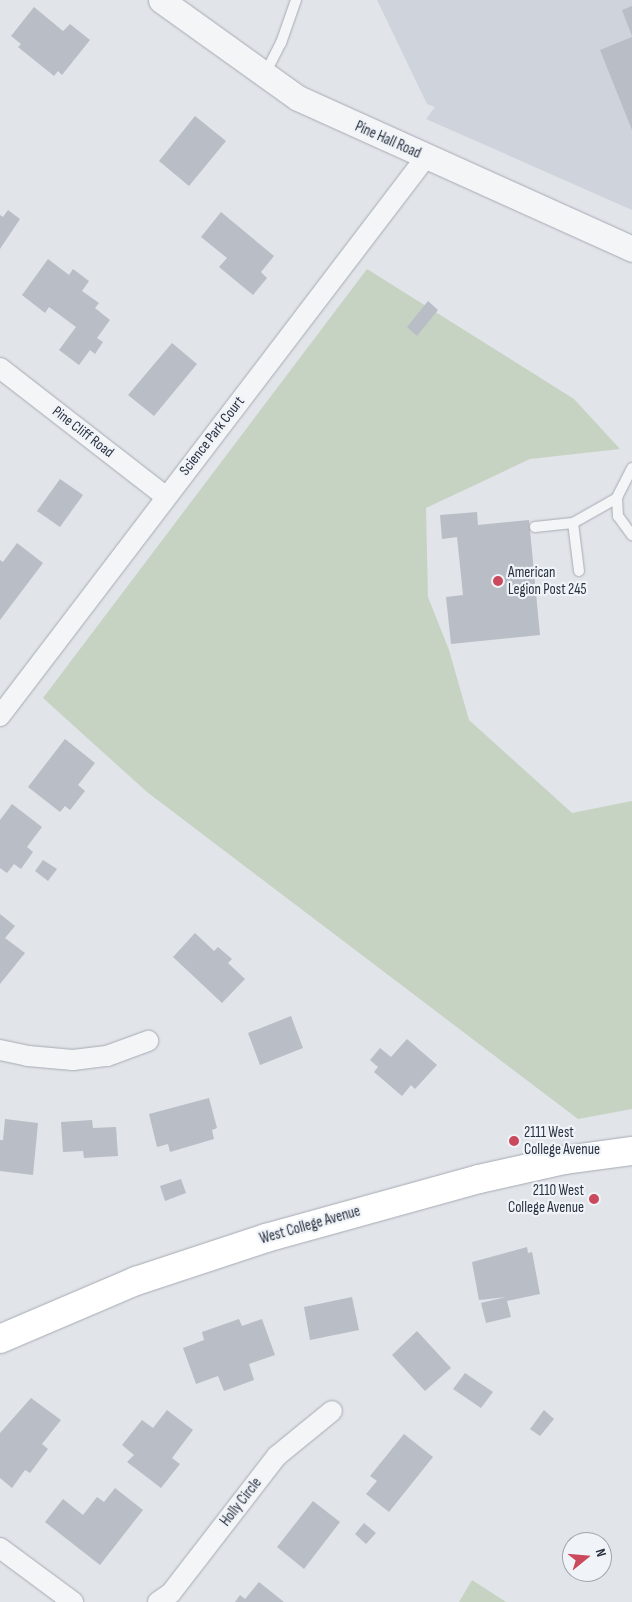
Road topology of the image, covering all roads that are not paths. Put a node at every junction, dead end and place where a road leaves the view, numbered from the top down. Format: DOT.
graph roads {
  1 [pos="161,0"];
  2 [pos="296,0"];
  3 [pos="264,75"];
  4 [pos="426,157"];
  5 [pos="632,249"];
  6 [pos="0,368"];
  7 [pos="632,468"];
  8 [pos="165,496"];
  9 [pos="616,498"];
  10 [pos="573,523"];
  11 [pos="535,527"];
  12 [pos="632,535"];
  13 [pos="579,571"];
  14 [pos="0,716"];
  15 [pos="148,1041"];
  16 [pos="0,1050"];
  17 [pos="632,1151"];
  18 [pos="0,1339"];
  19 [pos="332,1411"];
  20 [pos="0,1548"];
  21 [pos="73,1602"];
  22 [pos="158,1602"];
  1 -- 3 [label="street, Pine Hall Road"];
  2 -- 3 [label="lane"];
  3 -- 4 [label="street, Pine Hall Road"];
  4 -- 5 [label="street, Pine Hall Road"];
  4 -- 8 [label="street, Science Park Court"];
  6 -- 8 [label="street, Pine Cliff Road"];
  7 -- 9 [label="lane"];
  8 -- 14 [label="street, Science Park Court"];
  9 -- 10 [label="lane"];
  9 -- 12 [label="lane"];
  10 -- 11 [label="lane"];
  10 -- 13 [label="lane"];
  15 -- 16 [label="street"];
  17 -- 18 [label="main road, West College Avenue"];
  19 -- 22 [label="street, Holly Circle"];
  20 -- 21 [label="street"];
}
